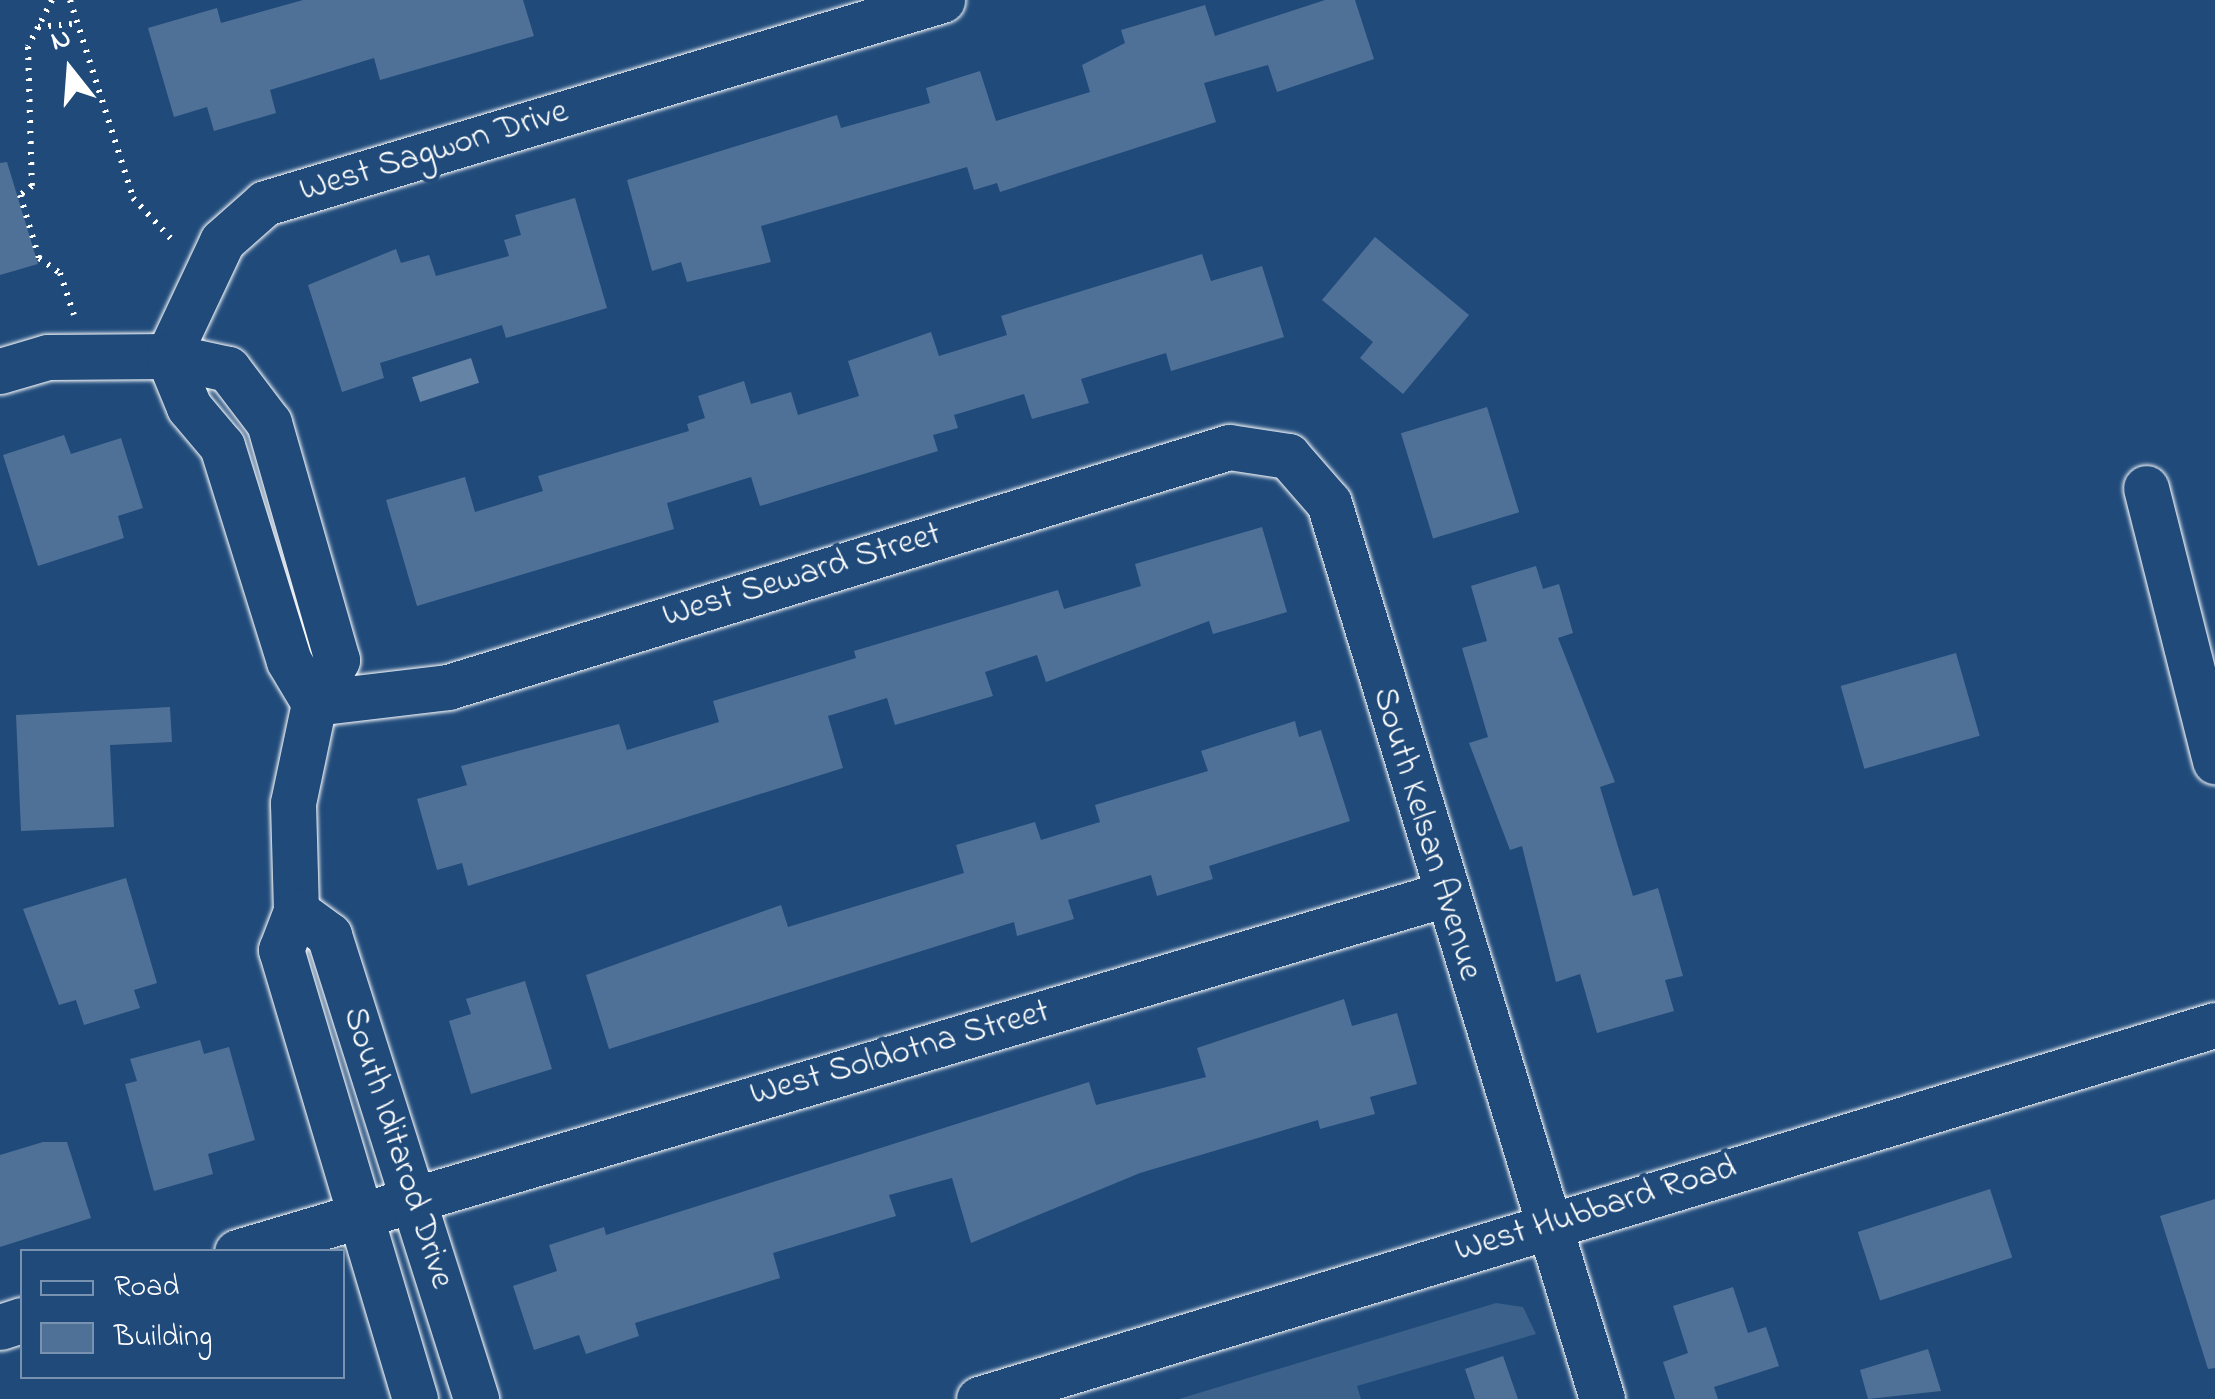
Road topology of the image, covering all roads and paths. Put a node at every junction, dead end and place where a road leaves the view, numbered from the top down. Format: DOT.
graph roads {
  1 [pos="52,0"];
  2 [pos="70,0"];
  3 [pos="942,0"];
  4 [pos="72,24"];
  5 [pos="38,27"];
  6 [pos="174,242"];
  7 [pos="74,315"];
  8 [pos="168,356"];
  9 [pos="0,371"];
  10 [pos="1288,456"];
  11 [pos="2146,488"];
  12 [pos="314,703"];
  13 [pos="2215,761"];
  14 [pos="1442,894"];
  15 [pos="296,911"];
  16 [pos="2215,1025"];
  17 [pos="412,1197"];
  18 [pos="359,1213"];
  19 [pos="1548,1223"];
  20 [pos="246,1249"];
  21 [pos="1036,1390"];
  22 [pos="414,1399"];
  23 [pos="476,1399"];
  24 [pos="979,1399"];
  25 [pos="1602,1399"];
  1 -- 5 [label="path"];
  2 -- 4 [label="path"];
  3 -- 8 [label="street, West Sagwon Drive"];
  4 -- 5 [label="path"];
  4 -- 6 [label="path"];
  5 -- 7 [label="path"];
  8 -- 9 [label="street"];
  8 -- 12 [label="street, South Iditarod Drive"];
  10 -- 12 [label="street, West Seward Street"];
  10 -- 14 [label="street, South Kelsan Avenue"];
  11 -- 13 [label="street"];
  12 -- 15 [label="street, South Iditarod Drive"];
  14 -- 17 [label="street, West Soldotna Street"];
  14 -- 19 [label="street, South Kelsan Avenue"];
  15 -- 17 [label="street, South Iditarod Drive"];
  15 -- 18 [label="street, South Iditarod Drive"];
  16 -- 19 [label="street, West Hubbard Road"];
  17 -- 18 [label="street, West Soldotna Street"];
  17 -- 23 [label="street, South Iditarod Drive"];
  18 -- 20 [label="street, West Soldotna Street"];
  18 -- 22 [label="street, South Iditarod Drive"];
  19 -- 21 [label="street, West Hubbard Road"];
  19 -- 25 [label="street, South Kelsan Avenue"];
  21 -- 24 [label="street, West Hubbard Road"];
}
